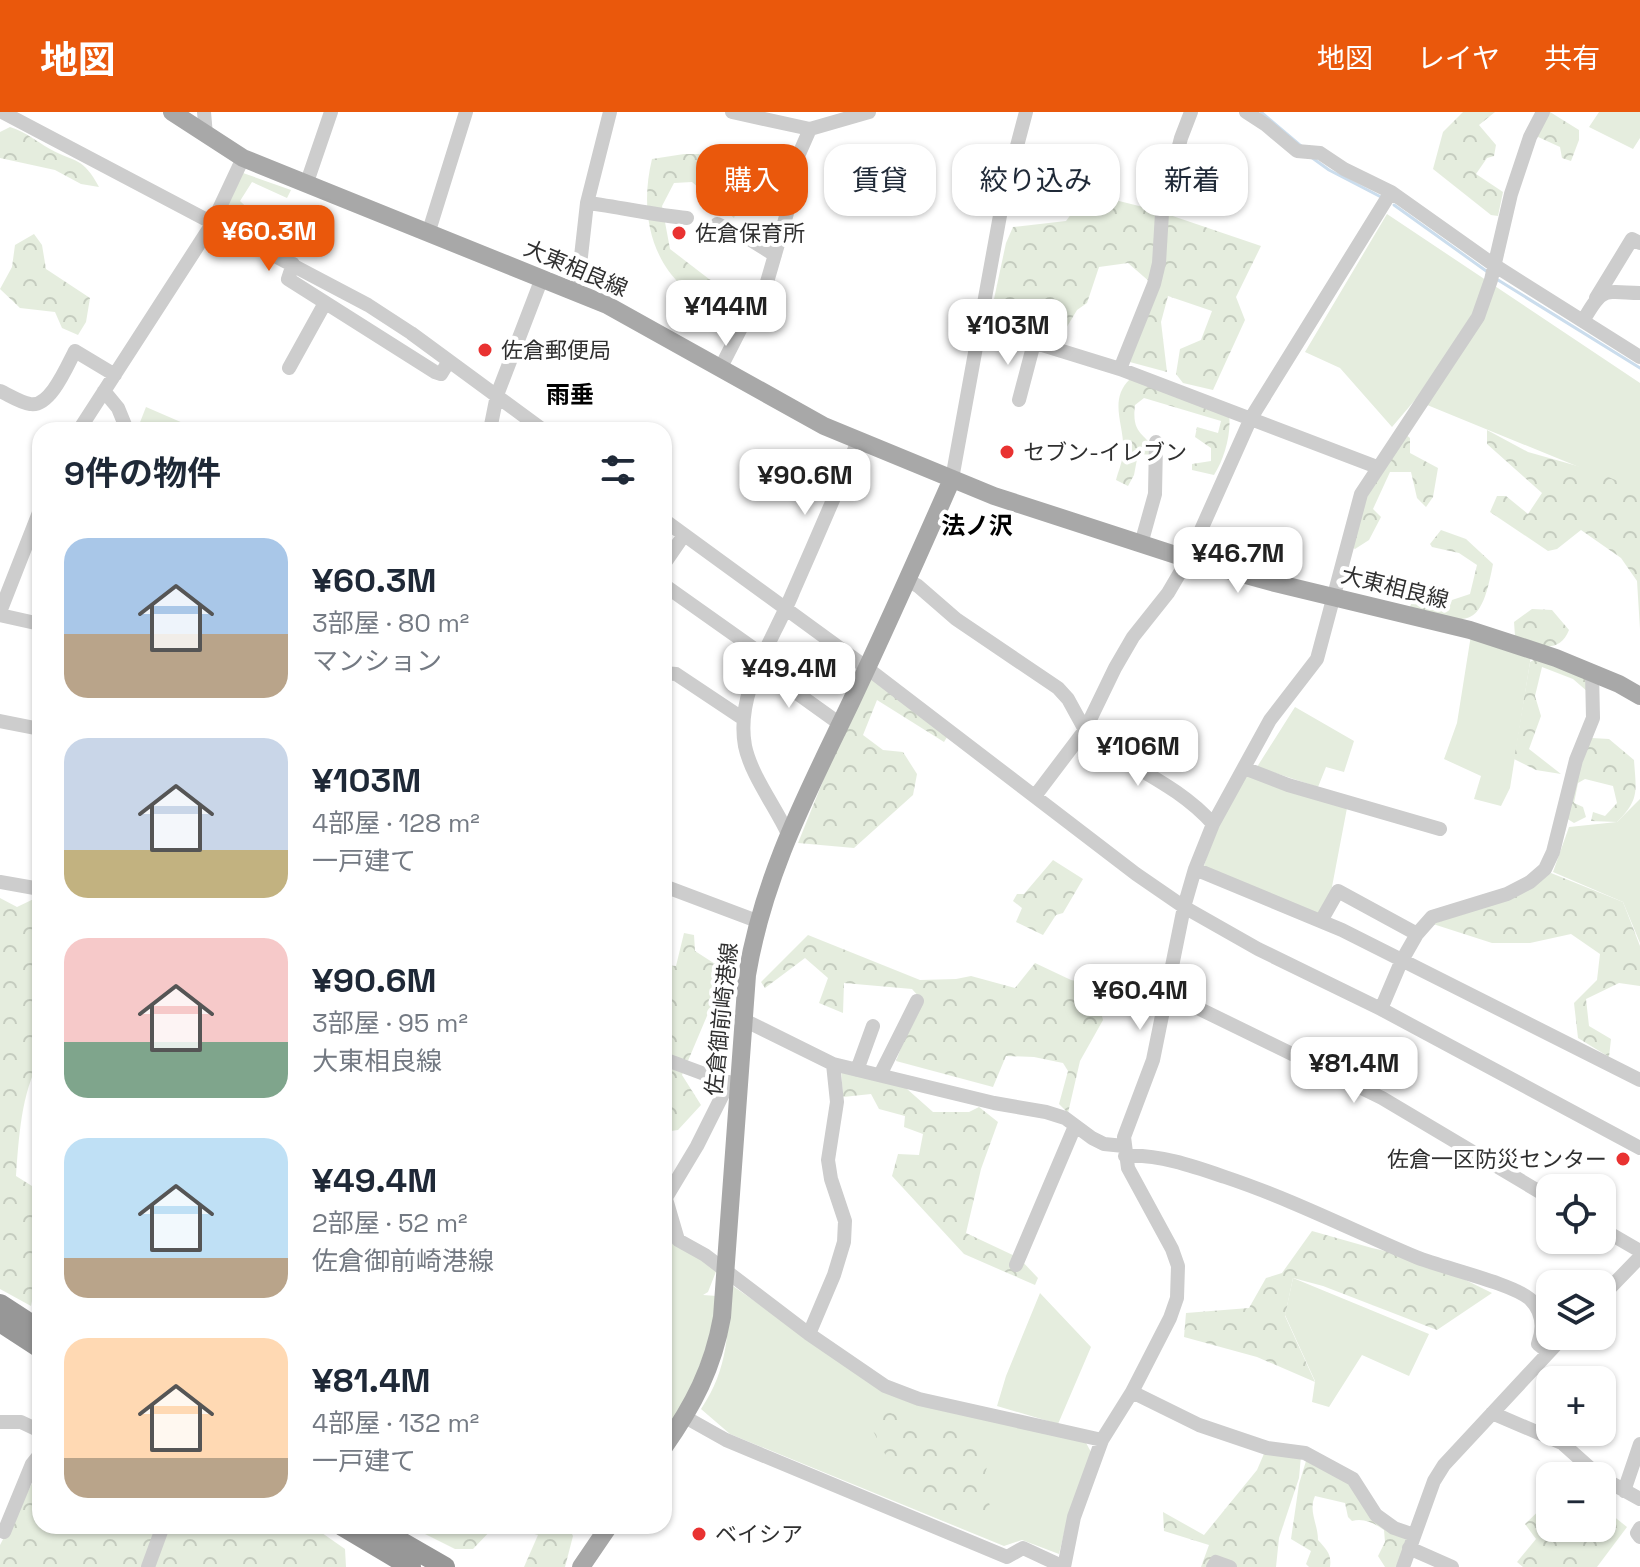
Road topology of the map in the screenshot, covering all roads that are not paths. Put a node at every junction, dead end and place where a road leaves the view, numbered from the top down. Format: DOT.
graph roads {
  1 [pos="2,112"];
  2 [pos="172,112"];
  3 [pos="204,112"];
  4 [pos="331,112"];
  5 [pos="466,112"];
  6 [pos="610,112"];
  7 [pos="732,112"];
  8 [pos="869,112"];
  9 [pos="1026,112"];
  10 [pos="1191,112"];
  11 [pos="1246,112"];
  12 [pos="1543,112"];
  13 [pos="810,129"];
  14 [pos="206,135"];
  15 [pos="243,158"];
  16 [pos="306,185"];
  17 [pos="1391,192"];
  18 [pos="587,203"];
  19 [pos="687,218"];
  20 [pos="212,224"];
  21 [pos="717,224"];
  22 [pos="428,234"];
  23 [pos="1640,243"];
  24 [pos="775,255"];
  25 [pos="293,264"];
  26 [pos="1493,273"];
  27 [pos="542,278"];
  28 [pos="577,292"];
  29 [pos="1640,293"];
  30 [pos="1596,298"];
  31 [pos="325,303"];
  32 [pos="1583,321"];
  33 [pos="981,326"];
  34 [pos="1034,343"];
  35 [pos="1640,357"];
  36 [pos="449,361"];
  37 [pos="289,368"];
  38 [pos="720,369"];
  39 [pos="1120,369"];
  40 [pos="115,375"];
  41 [pos="0,391"];
  42 [pos="104,391"];
  43 [pos="497,395"];
  44 [pos="1019,400"];
  45 [pos="1251,418"];
  46 [pos="84,422"];
  47 [pos="124,422"];
  48 [pos="492,422"];
  49 [pos="532,422"];
  50 [pos="858,441"];
  51 [pos="1156,442"];
  52 [pos="1377,467"];
  53 [pos="952,479"];
  54 [pos="672,526"];
  55 [pos="32,531"];
  56 [pos="684,535"];
  57 [pos="1141,544"];
  58 [pos="672,552"];
  59 [pos="1188,559"];
  60 [pos="907,580"];
  61 [pos="672,591"];
  62 [pos="1332,596"];
  63 [pos="786,609"];
  64 [pos="0,614"];
  65 [pos="32,622"];
  66 [pos="761,660"];
  67 [pos="867,668"];
  68 [pos="1592,672"];
  69 [pos="672,674"];
  70 [pos="1640,696"];
  71 [pos="742,718"];
  72 [pos="0,721"];
  73 [pos="840,724"];
  74 [pos="32,727"];
  75 [pos="1084,731"];
  76 [pos="1244,768"];
  77 [pos="1035,796"];
  78 [pos="1213,824"];
  79 [pos="1440,829"];
  80 [pos="788,834"];
  81 [pos="1195,869"];
  82 [pos="0,882"];
  83 [pos="32,888"];
  84 [pos="672,889"];
  85 [pos="1184,907"];
  86 [pos="757,921"];
  87 [pos="1321,921"];
  88 [pos="1417,934"];
  89 [pos="1401,962"];
  90 [pos="1167,993"];
  91 [pos="917,1001"];
  92 [pos="1381,1009"];
  93 [pos="744,1020"];
  94 [pos="873,1026"];
  95 [pos="672,1062"];
  96 [pos="833,1064"];
  97 [pos="857,1070"];
  98 [pos="880,1075"];
  99 [pos="1640,1080"];
  100 [pos="734,1085"];
  101 [pos="1075,1126"];
  102 [pos="1640,1148"];
  103 [pos="1124,1151"];
  104 [pos="672,1188"];
  105 [pos="1536,1190"];
  106 [pos="672,1238"];
  107 [pos="1616,1238"];
  108 [pos="1640,1254"];
  109 [pos="1016,1265"];
  110 [pos="725,1273"];
  111 [pos="1616,1281"];
  112 [pos="0,1304"];
  113 [pos="0,1322"];
  114 [pos="32,1325"];
  115 [pos="809,1334"];
  116 [pos="32,1343"];
  117 [pos="1548,1352"];
  118 [pos="1132,1392"];
  119 [pos="1492,1413"];
  120 [pos="685,1417"];
  121 [pos="0,1422"];
  122 [pos="32,1427"];
  123 [pos="672,1436"];
  124 [pos="1102,1440"];
  125 [pos="1640,1444"];
  126 [pos="1583,1462"];
  127 [pos="32,1464"];
  128 [pos="1616,1486"];
  129 [pos="1624,1491"];
  130 [pos="1640,1499"];
  131 [pos="1640,1528"];
  132 [pos="4,1532"];
  133 [pos="160,1534"];
  134 [pos="355,1534"];
  135 [pos="388,1534"];
  136 [pos="604,1534"];
  137 [pos="1640,1537"];
  138 [pos="1412,1542"];
  139 [pos="148,1567"];
  140 [pos="411,1567"];
  141 [pos="445,1567"];
  142 [pos="581,1567"];
  143 [pos="1064,1567"];
  144 [pos="1213,1567"];
  145 [pos="1230,1567"];
  146 [pos="1403,1567"];
  147 [pos="1452,1567"];
  1 -- 20 [label="street"];
  2 -- 14 [label="main road, 大東相良線"];
  3 -- 14 [label="street"];
  4 -- 16 [label="street"];
  5 -- 22 [label="street"];
  6 -- 18 [label="street"];
  7 -- 13 [label="street"];
  8 -- 13 [label="street"];
  9 -- 33 [label="street"];
  10 -- 39 [label="street"];
  11 -- 17 [label="street"];
  12 -- 26 [label="street"];
  13 -- 24 [label="street"];
  14 -- 15 [label="main road, 大東相良線"];
  15 -- 16 [label="main road, 大東相良線"];
  15 -- 20 [label="street"];
  16 -- 22 [label="main road, 大東相良線"];
  17 -- 26 [label="street"];
  17 -- 45 [label="street"];
  18 -- 19 [label="street"];
  18 -- 28 [label="street"];
  20 -- 25 [label="street"];
  20 -- 40 [label="street"];
  21 -- 24 [label="street"];
  22 -- 27 [label="main road, 大東相良線"];
  23 -- 30 [label="street"];
  24 -- 38 [label="street"];
  25 -- 31 [label="street"];
  25 -- 36 [label="street"];
  26 -- 32 [label="street"];
  26 -- 52 [label="street"];
  27 -- 28 [label="main road, 大東相良線"];
  27 -- 43 [label="street"];
  28 -- 38 [label="main road, 大東相良線"];
  29 -- 30 [label="street"];
  30 -- 32 [label="street"];
  31 -- 36 [label="street"];
  31 -- 37 [label="street"];
  32 -- 35 [label="street"];
  33 -- 34 [label="street"];
  33 -- 53 [label="street"];
  34 -- 39 [label="street"];
  34 -- 44 [label="street"];
  36 -- 43 [label="street"];
  38 -- 50 [label="main road, 大東相良線"];
  39 -- 45 [label="street"];
  40 -- 41 [label="street"];
  40 -- 42 [label="street"];
  42 -- 46 [label="street"];
  42 -- 47 [label="street"];
  43 -- 48 [label="street"];
  43 -- 49 [label="street"];
  45 -- 52 [label="street"];
  45 -- 59 [label="street"];
  50 -- 53 [label="main road, 大東相良線"];
  50 -- 63 [label="street"];
  51 -- 57 [label="street"];
  52 -- 62 [label="street"];
  53 -- 57 [label="main road, 大東相良線"];
  53 -- 60 [label="main road, 佐倉御前崎港線"];
  54 -- 56 [label="street"];
  55 -- 64 [label="street"];
  56 -- 58 [label="street"];
  56 -- 63 [label="street"];
  57 -- 59 [label="main road, 大東相良線"];
  59 -- 62 [label="main road, 大東相良線"];
  59 -- 75 [label="street"];
  60 -- 67 [label="main road, 佐倉御前崎港線"];
  60 -- 75 [label="street"];
  61 -- 66 [label="street"];
  62 -- 68 [label="main road, 大東相良線"];
  62 -- 76 [label="street"];
  63 -- 66 [label="street"];
  63 -- 67 [label="street"];
  64 -- 65 [label="street"];
  66 -- 71 [label="street"];
  66 -- 73 [label="street"];
  67 -- 73 [label="main road, 佐倉御前崎港線"];
  67 -- 77 [label="street"];
  68 -- 70 [label="main road, 大東相良線"];
  68 -- 88 [label="street"];
  69 -- 71 [label="street"];
  71 -- 80 [label="street"];
  72 -- 74 [label="street"];
  73 -- 80 [label="main road, 佐倉御前崎港線"];
  75 -- 77 [label="street"];
  75 -- 78 [label="street"];
  76 -- 78 [label="street"];
  76 -- 79 [label="street"];
  77 -- 85 [label="street"];
  78 -- 81 [label="street"];
  80 -- 86 [label="main road, 佐倉御前崎港線"];
  81 -- 85 [label="street"];
  81 -- 87 [label="street"];
  82 -- 83 [label="street"];
  84 -- 86 [label="street"];
  85 -- 90 [label="street"];
  85 -- 92 [label="street"];
  86 -- 93 [label="main road, 佐倉御前崎港線"];
  87 -- 88 [label="street"];
  87 -- 89 [label="street"];
  88 -- 89 [label="street"];
  89 -- 92 [label="street"];
  89 -- 99 [label="street"];
  90 -- 103 [label="street"];
  90 -- 105 [label="street"];
  91 -- 98 [label="street"];
  92 -- 102 [label="street"];
  93 -- 96 [label="street"];
  93 -- 100 [label="main road, 佐倉御前崎港線"];
  94 -- 97 [label="street"];
  95 -- 100 [label="street"];
  96 -- 97 [label="street"];
  96 -- 115 [label="street"];
  97 -- 98 [label="street"];
  98 -- 101 [label="street"];
  100 -- 104 [label="street"];
  100 -- 110 [label="main road, 佐倉御前崎港線"];
  101 -- 103 [label="street"];
  101 -- 109 [label="street"];
  103 -- 117 [label="street"];
  103 -- 118 [label="street"];
  106 -- 110 [label="street"];
  107 -- 108 [label="street"];
  108 -- 111 [label="street"];
  110 -- 115 [label="street"];
  110 -- 120 [label="main road, 佐倉御前崎港線"];
  112 -- 114 [label="highway"];
  113 -- 116 [label="highway"];
  115 -- 124 [label="street"];
  117 -- 119 [label="street"];
  118 -- 124 [label="street"];
  118 -- 138 [label="street"];
  119 -- 126 [label="street"];
  119 -- 138 [label="street"];
  120 -- 123 [label="main road, 佐倉御前崎港線"];
  120 -- 143 [label="street"];
  121 -- 122 [label="street"];
  124 -- 143 [label="street"];
  125 -- 129 [label="street"];
  127 -- 132 [label="street"];
  128 -- 129 [label="street"];
  129 -- 130 [label="street"];
  131 -- 137 [label="street"];
  133 -- 139 [label="street"];
  134 -- 140 [label="highway"];
  135 -- 141 [label="highway"];
  136 -- 142 [label="main road"];
  138 -- 146 [label="street"];
  138 -- 147 [label="street"];
  144 -- 145 [label="street"];
}
